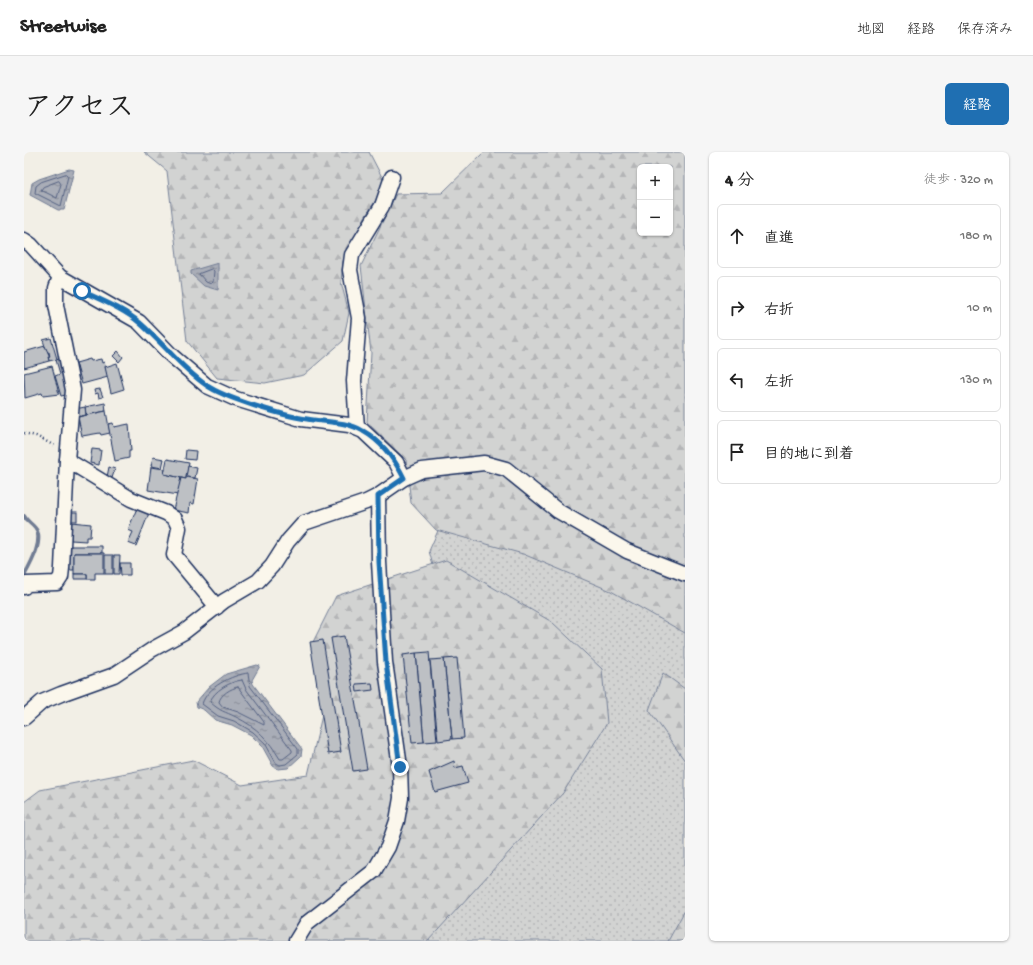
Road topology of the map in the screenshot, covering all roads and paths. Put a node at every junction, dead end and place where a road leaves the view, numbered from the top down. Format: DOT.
graph roads {
  1 [pos="392,177"];
  2 [pos="24,240"];
  3 [pos="60,277"];
  4 [pos="357,428"];
  5 [pos="24,433"];
  6 [pos="68,456"];
  7 [pos="404,478"];
  8 [pos="378,496"];
  9 [pos="685,574"];
  10 [pos="24,587"];
  11 [pos="217,607"];
  12 [pos="24,718"];
  13 [pos="296,941"];
  1 -- 4 [label="street"];
  2 -- 3 [label="street"];
  3 -- 4 [label="street"];
  3 -- 6 [label="street"];
  4 -- 7 [label="street"];
  5 -- 6 [label="path"];
  6 -- 10 [label="street"];
  6 -- 11 [label="street"];
  7 -- 8 [label="street"];
  7 -- 9 [label="street"];
  8 -- 11 [label="street"];
  8 -- 13 [label="street"];
  11 -- 12 [label="street"];
}
